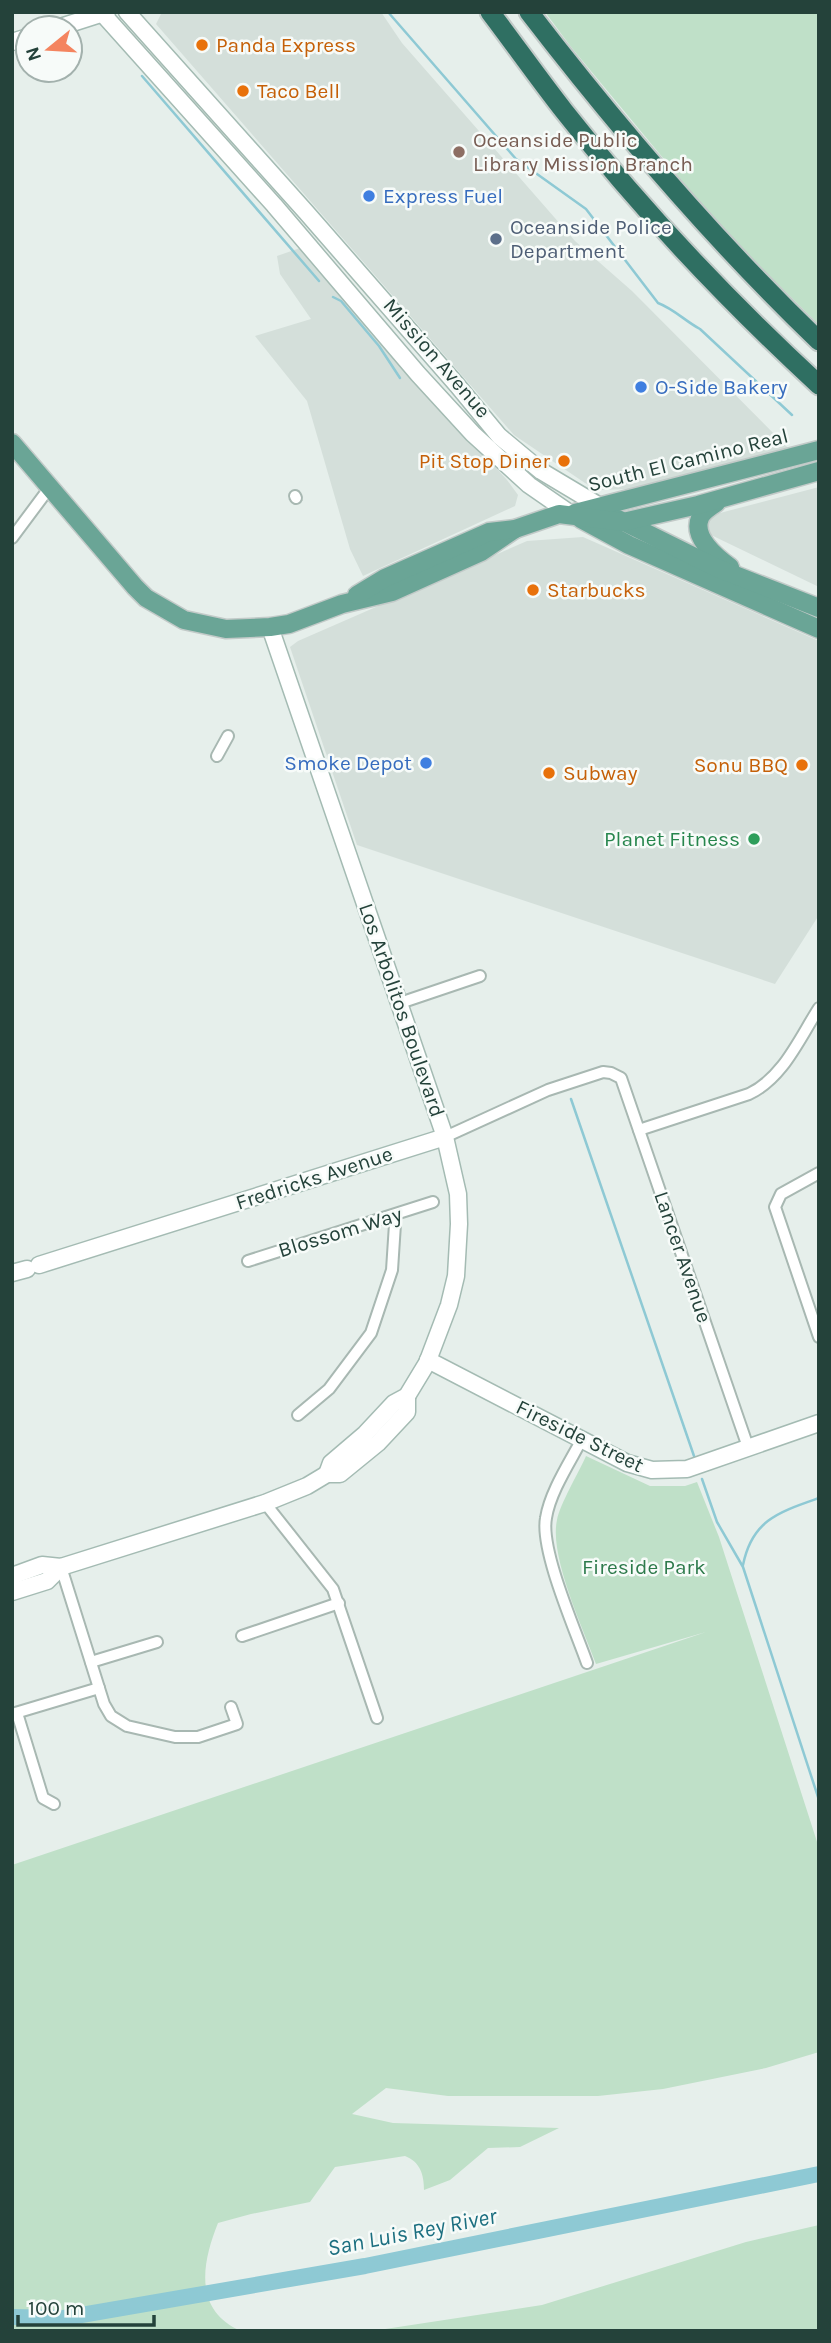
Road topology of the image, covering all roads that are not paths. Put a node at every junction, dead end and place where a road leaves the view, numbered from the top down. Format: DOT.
graph roads {
  1 [pos="127,12"];
  2 [pos="491,12"];
  3 [pos="529,12"];
  4 [pos="103,13"];
  5 [pos="84,19"];
  6 [pos="819,341"];
  7 [pos="819,386"];
  8 [pos="12,443"];
  9 [pos="819,450"];
  10 [pos="819,471"];
  11 [pos="50,487"];
  12 [pos="720,499"];
  13 [pos="598,505"];
  14 [pos="571,514"];
  15 [pos="623,522"];
  16 [pos="515,529"];
  17 [pos="12,538"];
  18 [pos="425,568"];
  19 [pos="750,581"];
  20 [pos="754,601"];
  21 [pos="342,604"];
  22 [pos="815,606"];
  23 [pos="270,627"];
  24 [pos="819,629"];
  25 [pos="228,736"];
  26 [pos="217,756"];
  27 [pos="480,976"];
  28 [pos="400,1003"];
  29 [pos="819,1008"];
  30 [pos="611,1073"];
  31 [pos="639,1130"];
  32 [pos="445,1137"];
  33 [pos="819,1173"];
  34 [pos="433,1202"];
  35 [pos="393,1216"];
  36 [pos="248,1261"];
  37 [pos="26,1269"];
  38 [pos="819,1336"];
  39 [pos="428,1360"];
  40 [pos="298,1415"];
  41 [pos="819,1423"];
  42 [pos="582,1439"];
  43 [pos="748,1447"];
  44 [pos="265,1503"];
  45 [pos="61,1567"];
  46 [pos="12,1576"];
  47 [pos="12,1592"];
  48 [pos="339,1604"];
  49 [pos="242,1636"];
  50 [pos="157,1642"];
  51 [pos="91,1662"];
  52 [pos="587,1663"];
  53 [pos="99,1688"];
  54 [pos="231,1707"];
  55 [pos="14,1713"];
  56 [pos="377,1718"];
  57 [pos="54,1804"];
  1 -- 13 [label="street, Mission Avenue"];
  2 -- 7 [label="highway"];
  3 -- 6 [label="highway"];
  4 -- 5 [label="street"];
  4 -- 14 [label="street, Mission Avenue"];
  8 -- 11 [label="main road"];
  9 -- 13 [label="main road, South El Camino Real"];
  10 -- 12 [label="main road, South El Camino Real"];
  11 -- 17 [label="street"];
  11 -- 23 [label="main road"];
  12 -- 15 [label="main road, South El Camino Real"];
  12 -- 19 [label="main road"];
  13 -- 14 [label="main road, South El Camino Real"];
  13 -- 15 [label="main road, Mission Avenue"];
  14 -- 15 [label="main road, South El Camino Real"];
  14 -- 16 [label="main road"];
  14 -- 20 [label="main road, Mission Avenue"];
  15 -- 19 [label="main road, Mission Avenue"];
  16 -- 18 [label="main road"];
  16 -- 18 [label="main road"];
  18 -- 21 [label="main road"];
  18 -- 21 [label="main road"];
  19 -- 22 [label="main road, Mission Avenue"];
  20 -- 22 [label="main road"];
  20 -- 24 [label="main road, Mission Avenue"];
  21 -- 23 [label="main road"];
  23 -- 28 [label="street, Los Arbolitos Boulevard"];
  25 -- 26 [label="street"];
  27 -- 28 [label="street"];
  28 -- 32 [label="street, Los Arbolitos Boulevard"];
  29 -- 31 [label="street"];
  30 -- 31 [label="street, Lancer Avenue"];
  30 -- 32 [label="street, Fredricks Avenue"];
  31 -- 43 [label="street, Lancer Avenue"];
  32 -- 37 [label="street, Fredricks Avenue"];
  32 -- 39 [label="street, Los Arbolitos Boulevard"];
  33 -- 38 [label="street"];
  34 -- 35 [label="street, Blossom Way"];
  35 -- 36 [label="street, Blossom Way"];
  35 -- 40 [label="street"];
  39 -- 42 [label="street, Fireside Street"];
  39 -- 44 [label="street, Los Arbolitos Boulevard"];
  41 -- 43 [label="street, Fireside Street"];
  42 -- 43 [label="street, Fireside Street"];
  42 -- 52 [label="street"];
  44 -- 45 [label="street, Los Arbolitos Boulevard"];
  44 -- 48 [label="street"];
  45 -- 46 [label="street, Los Arbolitos Boulevard"];
  45 -- 47 [label="street, Los Arbolitos Boulevard"];
  45 -- 51 [label="street"];
  48 -- 49 [label="street"];
  48 -- 56 [label="street"];
  50 -- 51 [label="street"];
  51 -- 53 [label="street"];
  53 -- 54 [label="street"];
  53 -- 55 [label="street"];
  55 -- 57 [label="street"];
}
